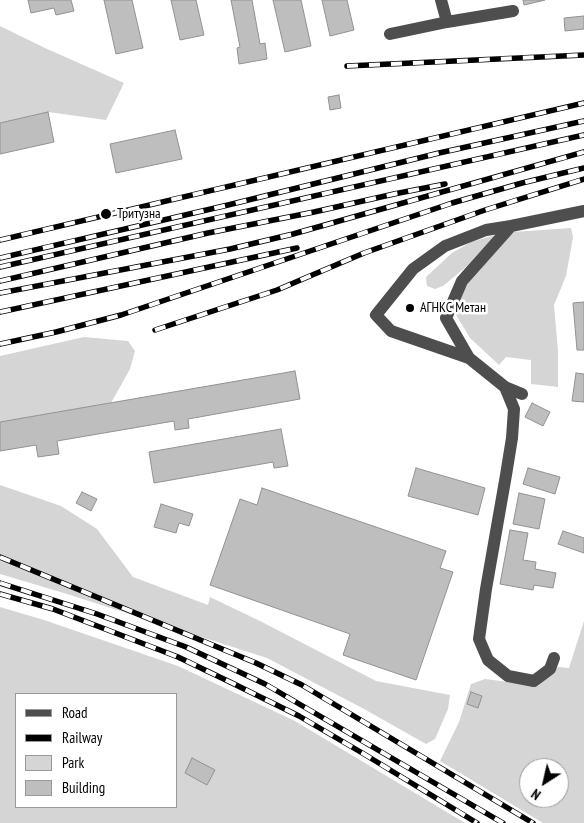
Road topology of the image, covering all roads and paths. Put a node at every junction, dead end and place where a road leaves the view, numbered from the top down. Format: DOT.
graph roads {
  1 [pos="441,0"];
  2 [pos="513,11"];
  3 [pos="447,22"];
  4 [pos="390,34"];
  5 [pos="584,211"];
  6 [pos="511,226"];
  7 [pos="469,358"];
  8 [pos="505,387"];
  9 [pos="522,394"];
  10 [pos="554,658"];
  1 -- 3 [label="street"];
  2 -- 3 [label="street"];
  3 -- 4 [label="street"];
  5 -- 6 [label="street"];
  6 -- 7 [label="street"];
  6 -- 7 [label="street"];
  7 -- 8 [label="street"];
  8 -- 9 [label="street"];
  8 -- 10 [label="street"];
}
